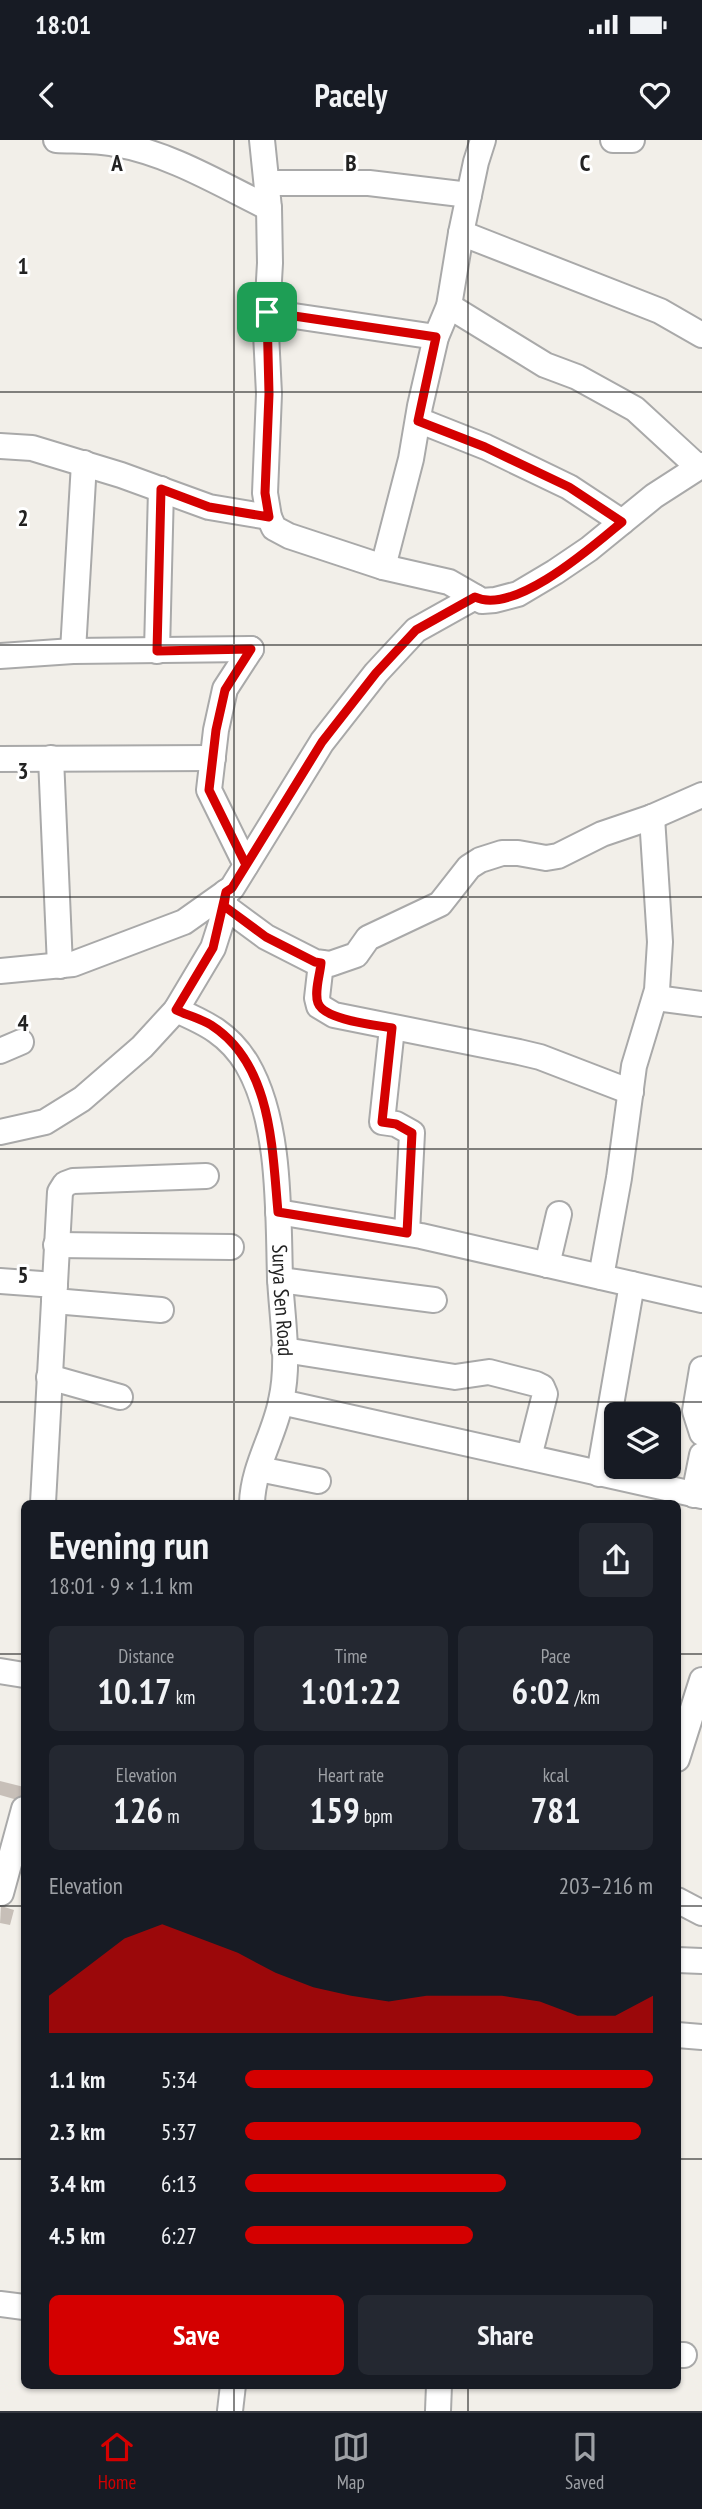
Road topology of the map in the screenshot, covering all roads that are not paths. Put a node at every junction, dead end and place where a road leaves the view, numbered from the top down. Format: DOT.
graph roads {
  1 [pos="56,140"];
  2 [pos="262,140"];
  3 [pos="483,140"];
  4 [pos="613,140"];
  5 [pos="632,140"];
  6 [pos="268,195"];
  7 [pos="469,195"];
  8 [pos="461,233"];
  9 [pos="449,306"];
  10 [pos="267,312"];
  11 [pos="702,335"];
  12 [pos="436,337"];
  13 [pos="418,421"];
  14 [pos="0,446"];
  15 [pos="85,463"];
  16 [pos="700,466"];
  17 [pos="161,489"];
  18 [pos="269,517"];
  19 [pos="622,522"];
  20 [pos="383,567"];
  21 [pos="475,597"];
  22 [pos="73,650"];
  23 [pos="157,651"];
  24 [pos="0,656"];
  25 [pos="51,758"];
  26 [pos="213,758"];
  27 [pos="0,759"];
  28 [pos="702,794"];
  29 [pos="652,817"];
  30 [pos="246,865"];
  31 [pos="225,899"];
  32 [pos="321,963"];
  33 [pos="60,966"];
  34 [pos="0,971"];
  35 [pos="656,998"];
  36 [pos="702,1004"];
  37 [pos="176,1010"];
  38 [pos="392,1028"];
  39 [pos="631,1092"];
  40 [pos="0,1132"];
  41 [pos="206,1176"];
  42 [pos="278,1212"];
  43 [pos="559,1214"];
  44 [pos="407,1233"];
  45 [pos="56,1245"];
  46 [pos="231,1247"];
  47 [pos="547,1265"];
  48 [pos="601,1277"];
  49 [pos="280,1280"];
  50 [pos="0,1281"];
  51 [pos="632,1284"];
  52 [pos="55,1293"];
  53 [pos="702,1298"];
  54 [pos="434,1300"];
  55 [pos="161,1310"];
  56 [pos="284,1350"];
  57 [pos="702,1369"];
  58 [pos="49,1377"];
  59 [pos="120,1397"];
  60 [pos="281,1402"];
  61 [pos="702,1433"];
  62 [pos="702,1455"];
  63 [pos="529,1457"];
  64 [pos="259,1469"];
  65 [pos="599,1474"];
  66 [pos="318,1481"];
  67 [pos="632,1492"];
  68 [pos="698,1496"];
  69 [pos="43,1500"];
  70 [pos="252,1500"];
  71 [pos="0,1671"];
  72 [pos="21,1674"];
  73 [pos="702,1680"];
  74 [pos="681,1746"];
  75 [pos="21,1820"];
  76 [pos="1,1892"];
  77 [pos="681,1901"];
  78 [pos="702,1913"];
  79 [pos="681,1960"];
  80 [pos="702,1961"];
  81 [pos="681,2035"];
  82 [pos="702,2037"];
  83 [pos="0,2304"];
  84 [pos="21,2307"];
  85 [pos="233,2389"];
  86 [pos="439,2389"];
  87 [pos="230,2411"];
  88 [pos="438,2411"];
  1 -- 6 [label="street"];
  2 -- 6 [label="street"];
  3 -- 7 [label="street"];
  4 -- 5 [label="street"];
  6 -- 7 [label="street"];
  6 -- 10 [label="street"];
  7 -- 8 [label="street"];
  8 -- 9 [label="street"];
  8 -- 11 [label="street"];
  9 -- 12 [label="street"];
  9 -- 16 [label="street"];
  10 -- 12 [label="street"];
  10 -- 18 [label="street"];
  12 -- 13 [label="street"];
  13 -- 19 [label="street"];
  13 -- 20 [label="street"];
  14 -- 15 [label="street"];
  15 -- 17 [label="street"];
  15 -- 22 [label="street"];
  16 -- 19 [label="street"];
  17 -- 18 [label="street"];
  17 -- 23 [label="street"];
  18 -- 20 [label="street"];
  19 -- 21 [label="street"];
  20 -- 21 [label="street"];
  21 -- 30 [label="street"];
  22 -- 23 [label="street"];
  22 -- 24 [label="street"];
  23 -- 26 [label="street"];
  25 -- 26 [label="street"];
  25 -- 27 [label="street"];
  25 -- 33 [label="street"];
  26 -- 30 [label="street"];
  28 -- 29 [label="street"];
  29 -- 32 [label="street"];
  29 -- 35 [label="street"];
  30 -- 31 [label="street"];
  31 -- 32 [label="street"];
  31 -- 33 [label="street"];
  31 -- 37 [label="street"];
  32 -- 38 [label="street"];
  33 -- 34 [label="street"];
  35 -- 36 [label="street"];
  35 -- 39 [label="street"];
  37 -- 40 [label="street"];
  37 -- 42 [label="street, Surya Sen Road"];
  38 -- 39 [label="street"];
  38 -- 44 [label="street"];
  39 -- 48 [label="street"];
  41 -- 45 [label="street"];
  42 -- 44 [label="street"];
  42 -- 49 [label="street, Surya Sen Road"];
  43 -- 47 [label="street"];
  44 -- 47 [label="street"];
  45 -- 46 [label="street"];
  45 -- 52 [label="street"];
  47 -- 48 [label="street"];
  48 -- 51 [label="street"];
  49 -- 54 [label="street"];
  49 -- 56 [label="street, Surya Sen Road"];
  50 -- 52 [label="street"];
  51 -- 53 [label="street"];
  51 -- 65 [label="street"];
  52 -- 55 [label="street"];
  52 -- 58 [label="street"];
  56 -- 60 [label="street, Surya Sen Road"];
  56 -- 63 [label="street"];
  57 -- 61 [label="street"];
  58 -- 59 [label="street"];
  58 -- 69 [label="street"];
  60 -- 63 [label="street"];
  60 -- 64 [label="street, Surya Sen Road"];
  62 -- 68 [label="street"];
  63 -- 65 [label="street"];
  64 -- 66 [label="street"];
  64 -- 70 [label="street, Surya Sen Road"];
  65 -- 67 [label="street"];
  67 -- 68 [label="street"];
  71 -- 72 [label="street"];
  73 -- 74 [label="street"];
  75 -- 76 [label="street"];
  77 -- 78 [label="street"];
  79 -- 80 [label="street"];
  81 -- 82 [label="street"];
  83 -- 84 [label="street"];
  85 -- 87 [label="street"];
  86 -- 88 [label="street"];
}
